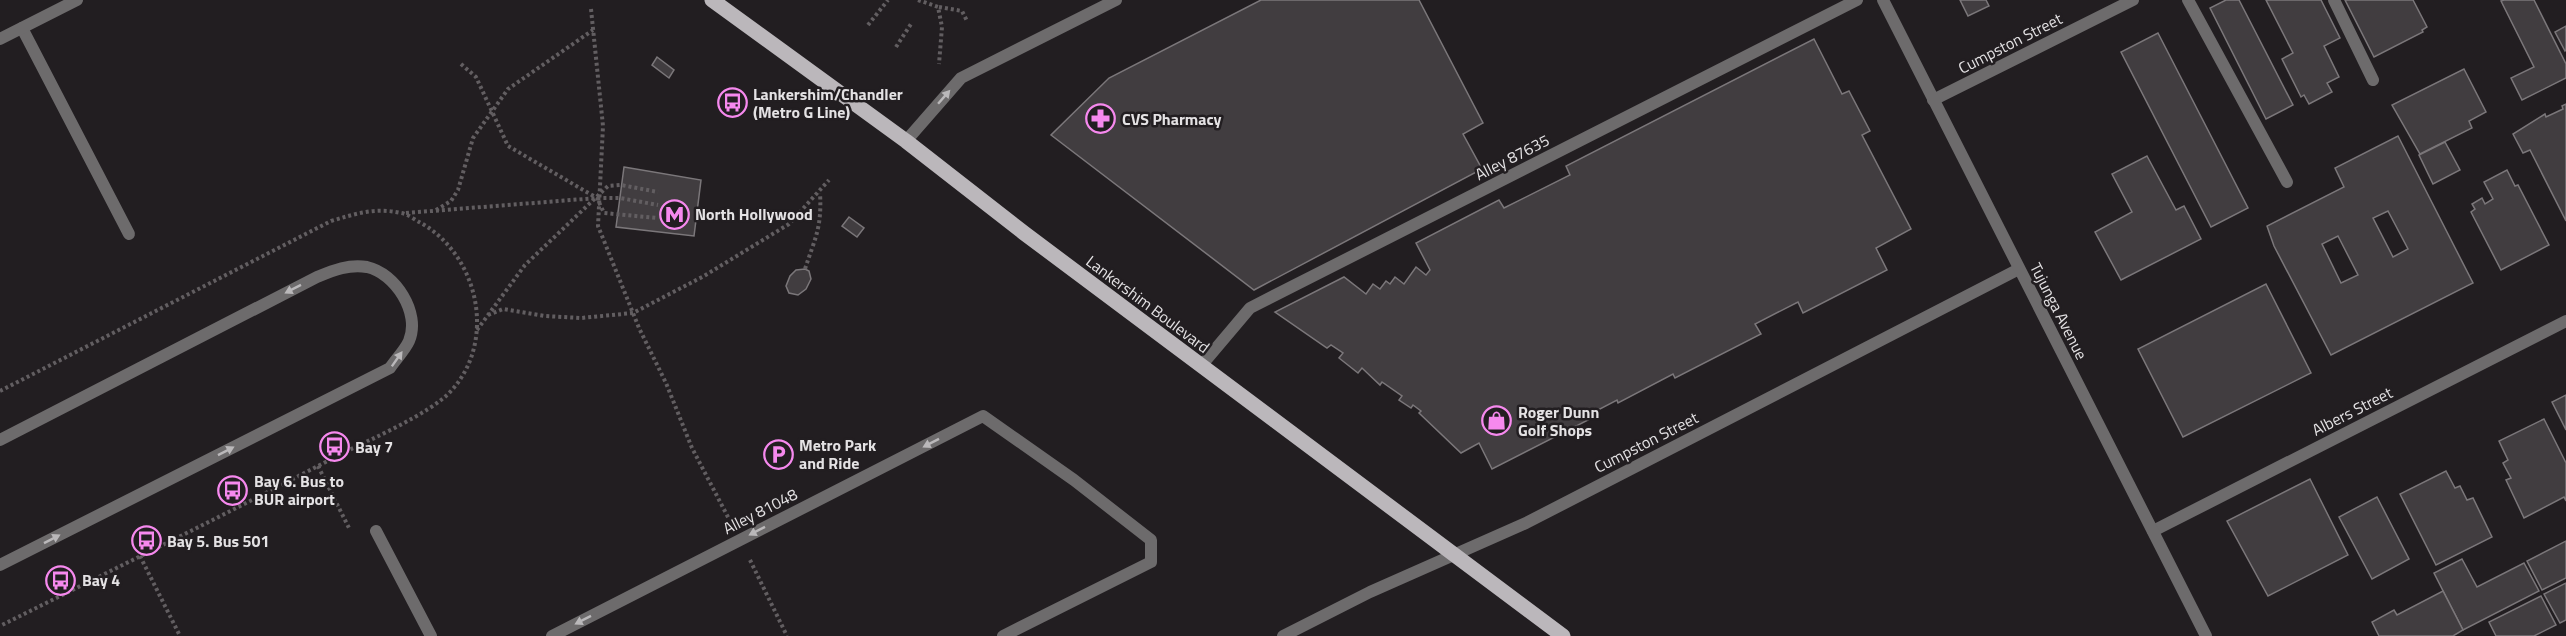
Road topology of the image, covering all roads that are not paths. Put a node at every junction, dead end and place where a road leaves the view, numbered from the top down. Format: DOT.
graph roads {
  1 [pos="76,0"];
  2 [pos="712,0"];
  3 [pos="1116,0"];
  4 [pos="1857,0"];
  5 [pos="1883,0"];
  6 [pos="2133,0"];
  7 [pos="2188,0"];
  8 [pos="2334,0"];
  9 [pos="22,28"];
  10 [pos="0,39"];
  11 [pos="2373,80"];
  12 [pos="1934,100"];
  13 [pos="906,141"];
  14 [pos="2287,182"];
  15 [pos="129,234"];
  16 [pos="2019,269"];
  17 [pos="2566,321"];
  18 [pos="1202,366"];
  19 [pos="0,440"];
  20 [pos="376,531"];
  21 [pos="2153,531"];
  22 [pos="1456,555"];
  23 [pos="0,565"];
  24 [pos="431,636"];
  25 [pos="552,636"];
  26 [pos="1003,636"];
  27 [pos="1283,636"];
  28 [pos="1563,636"];
  29 [pos="2206,636"];
  1 -- 9 [label="street"];
  2 -- 13 [label="main road, Lankershim Boulevard"];
  13 -- 3 [label="street, one-way"];
  4 -- 18 [label="street, Alley 87635"];
  5 -- 12 [label="street, Tujunga Avenue"];
  6 -- 12 [label="street, Cumpston Street"];
  7 -- 14 [label="street"];
  8 -- 11 [label="street"];
  9 -- 10 [label="street"];
  9 -- 15 [label="street"];
  12 -- 16 [label="street, Tujunga Avenue"];
  13 -- 18 [label="main road, Lankershim Boulevard"];
  16 -- 21 [label="street, Tujunga Avenue"];
  16 -- 22 [label="street, Cumpston Street"];
  17 -- 21 [label="street, Albers Street"];
  18 -- 22 [label="main road, Lankershim Boulevard"];
  23 -- 19 [label="street, one-way"];
  20 -- 24 [label="street"];
  21 -- 29 [label="street, Tujunga Avenue"];
  22 -- 27 [label="street, Cumpston Street"];
  22 -- 28 [label="main road, Lankershim Boulevard"];
  26 -- 25 [label="street, Alley 81048, one-way"];
}
